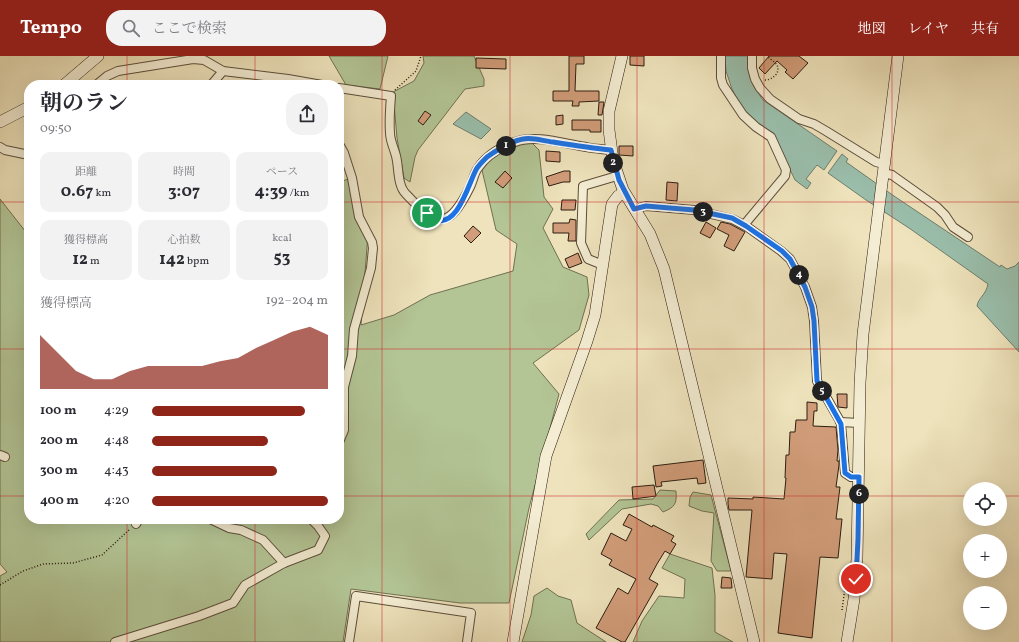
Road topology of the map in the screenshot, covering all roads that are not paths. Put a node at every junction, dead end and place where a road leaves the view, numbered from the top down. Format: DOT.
graph roads {
  1 [pos="98,56"];
  2 [pos="622,56"];
  3 [pos="722,56"];
  4 [pos="752,56"];
  5 [pos="898,56"];
  6 [pos="224,71"];
  7 [pos="275,77"];
  8 [pos="70,80"];
  9 [pos="102,80"];
  10 [pos="216,80"];
  11 [pos="272,80"];
  12 [pos="284,80"];
  13 [pos="344,89"];
  14 [pos="24,110"];
  15 [pos="0,122"];
  16 [pos="0,147"];
  17 [pos="611,150"];
  18 [pos="24,153"];
  19 [pos="344,153"];
  20 [pos="883,172"];
  21 [pos="617,176"];
  22 [pos="624,193"];
  23 [pos="634,209"];
  24 [pos="744,224"];
  25 [pos="968,237"];
  26 [pos="603,265"];
  27 [pos="344,387"];
  28 [pos="344,387"];
  29 [pos="840,422"];
  30 [pos="860,423"];
  31 [pos="344,430"];
  32 [pos="859,477"];
  33 [pos="221,524"];
  34 [pos="316,524"];
  35 [pos="284,563"];
  36 [pos="116,642"];
  37 [pos="349,642"];
  38 [pos="467,642"];
  39 [pos="514,642"];
  40 [pos="754,642"];
  41 [pos="847,642"];
  1 -- 8 [label="street"];
  2 -- 17 [label="street"];
  3 -- 24 [label="street"];
  4 -- 20 [label="street"];
  5 -- 20 [label="street"];
  6 -- 7 [label="street"];
  6 -- 9 [label="street"];
  6 -- 10 [label="street"];
  7 -- 11 [label="street"];
  7 -- 12 [label="street"];
  13 -- 17 [label="street"];
  14 -- 15 [label="street"];
  16 -- 18 [label="street"];
  17 -- 21 [label="street"];
  19 -- 27 [label="street"];
  20 -- 25 [label="street"];
  20 -- 30 [label="street"];
  21 -- 22 [label="street"];
  21 -- 26 [label="street"];
  22 -- 23 [label="street"];
  22 -- 26 [label="street"];
  23 -- 24 [label="street"];
  23 -- 40 [label="street"];
  24 -- 29 [label="street"];
  26 -- 39 [label="street"];
  28 -- 31 [label="street"];
  29 -- 30 [label="street"];
  29 -- 32 [label="street"];
  30 -- 32 [label="street"];
  32 -- 41 [label="street"];
  33 -- 35 [label="street"];
  34 -- 35 [label="street"];
  35 -- 36 [label="street"];
  37 -- 38 [label="street"];
}
